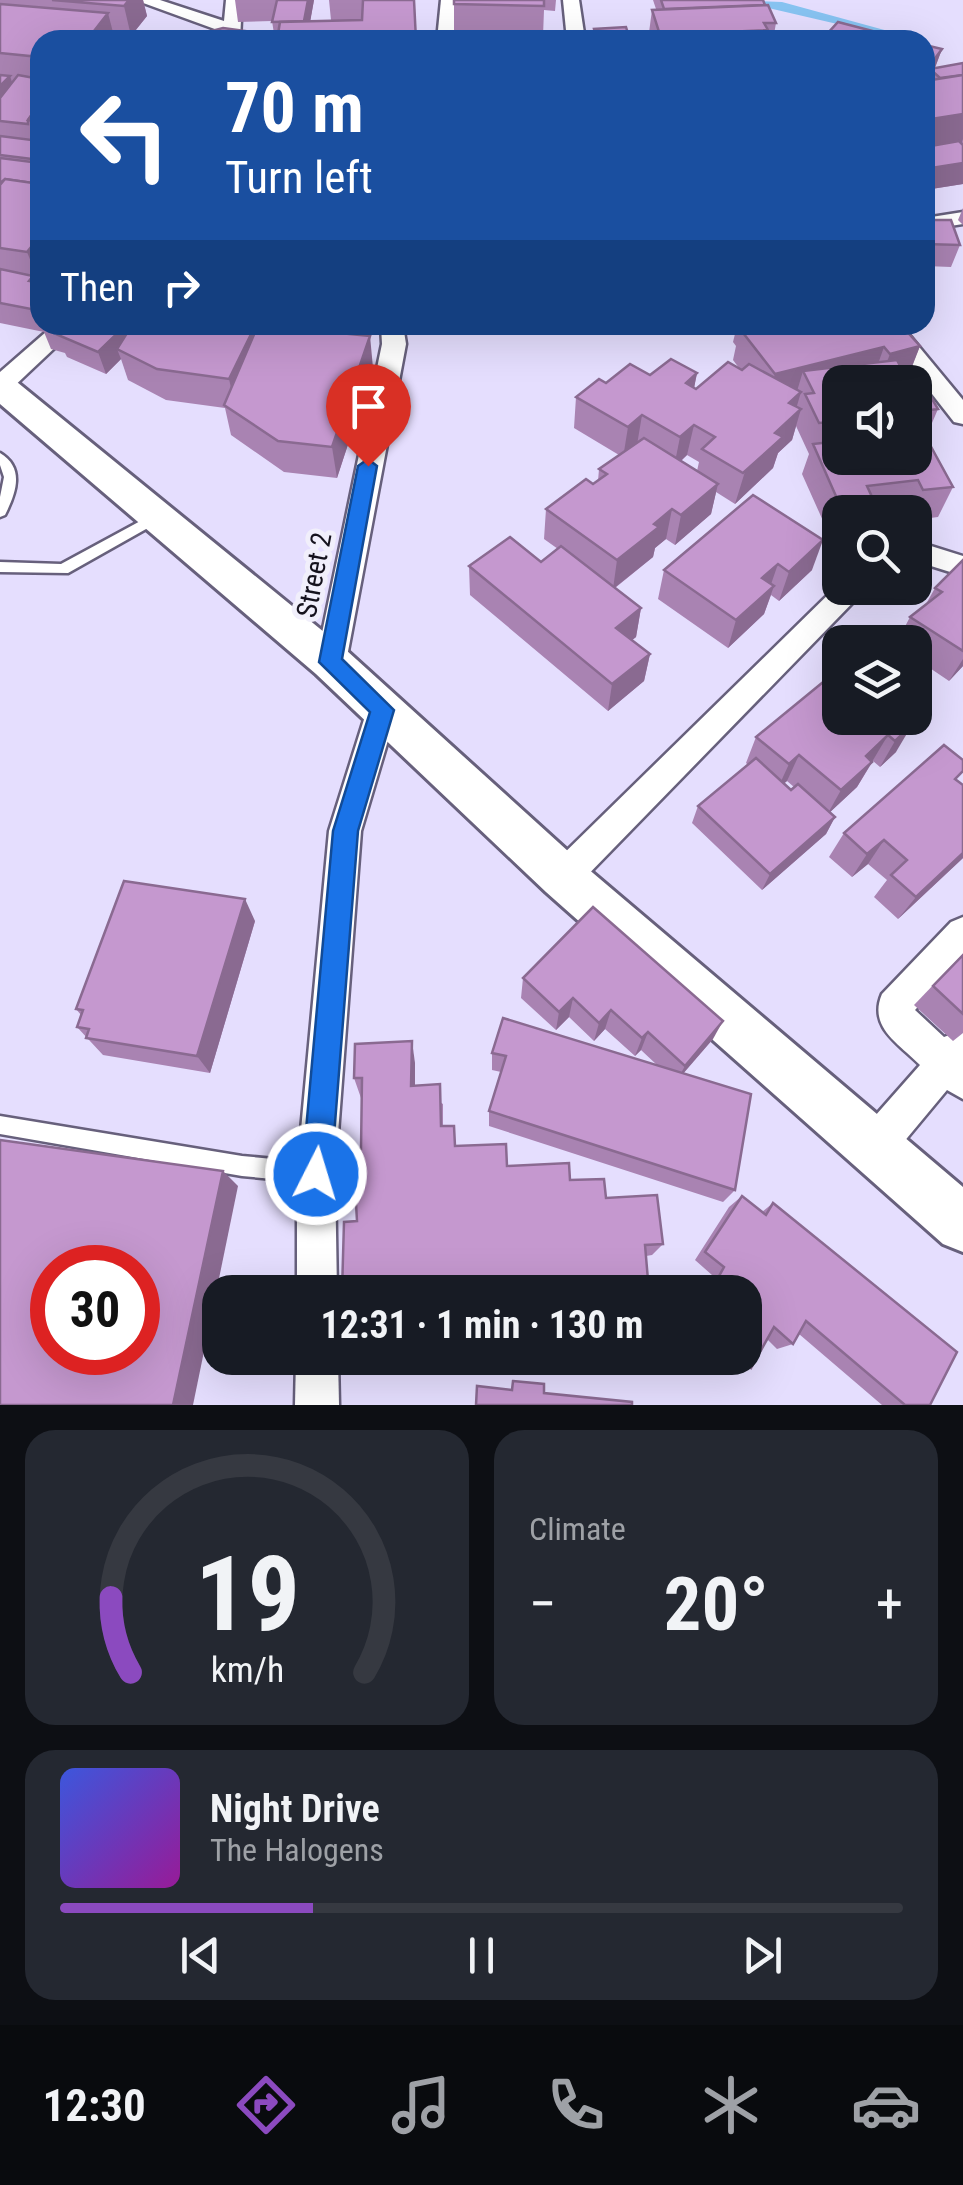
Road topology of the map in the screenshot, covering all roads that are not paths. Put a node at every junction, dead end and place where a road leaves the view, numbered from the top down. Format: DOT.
graph roads {
  1 [pos="144,0"];
  2 [pos="234,0"];
  3 [pos="449,0"];
  4 [pos="571,0"];
  5 [pos="219,30"];
  6 [pos="231,30"];
  7 [pos="447,30"];
  8 [pos="575,30"];
  9 [pos="963,218"];
  10 [pos="935,222"];
  11 [pos="57,335"];
  12 [pos="393,335"];
  13 [pos="897,335"];
  14 [pos="0,386"];
  15 [pos="963,416"];
  16 [pos="0,456"];
  17 [pos="0,512"];
  18 [pos="159,516"];
  19 [pos="932,556"];
  20 [pos="963,566"];
  21 [pos="0,567"];
  22 [pos="835,605"];
  23 [pos="330,662"];
  24 [pos="382,710"];
  25 [pos="564,877"];
  26 [pos="963,933"];
  27 [pos="956,1064"];
  28 [pos="0,1124"];
  29 [pos="874,1147"];
  30 [pos="316,1174"];
  31 [pos="963,1224"];
  32 [pos="316,1275"];
  33 [pos="317,1375"];
  34 [pos="317,1405"];
  1 -- 5 [label="street"];
  2 -- 6 [label="street"];
  3 -- 7 [label="street"];
  4 -- 8 [label="street"];
  9 -- 10 [label="street"];
  11 -- 14 [label="street"];
  12 -- 23 [label="street, Street 2"];
  13 -- 15 [label="street"];
  14 -- 18 [label="street"];
  16 -- 17 [label="lane"];
  18 -- 21 [label="lane"];
  18 -- 23 [label="street"];
  19 -- 20 [label="street"];
  22 -- 25 [label="street"];
  23 -- 24 [label="street"];
  24 -- 25 [label="street"];
  24 -- 30 [label="street"];
  25 -- 29 [label="street"];
  26 -- 27 [label="street"];
  27 -- 29 [label="street"];
  28 -- 30 [label="lane"];
  29 -- 31 [label="street"];
  30 -- 32 [label="street"];
  33 -- 34 [label="street"];
}
